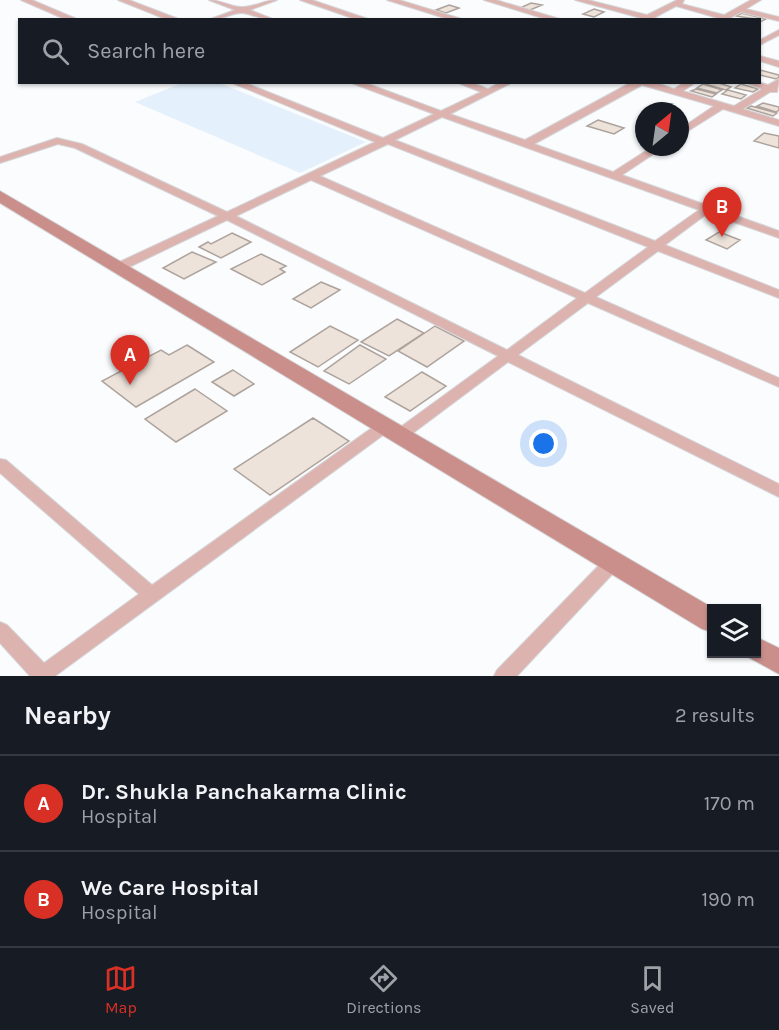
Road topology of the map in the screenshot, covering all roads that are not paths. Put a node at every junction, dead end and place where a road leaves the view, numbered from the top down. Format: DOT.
graph roads {
  1 [pos="26,0"];
  2 [pos="122,0"];
  3 [pos="213,0"];
  4 [pos="273,0"];
  5 [pos="304,0"];
  6 [pos="391,0"];
  7 [pos="488,0"];
  8 [pos="579,0"];
  9 [pos="757,0"];
  10 [pos="679,1"];
  11 [pos="739,9"];
  12 [pos="242,10"];
  13 [pos="70,18"];
  14 [pos="172,18"];
  15 [pos="218,18"];
  16 [pos="266,18"];
  17 [pos="362,18"];
  18 [pos="453,18"];
  19 [pos="553,18"];
  20 [pos="645,18"];
  21 [pos="722,18"];
  22 [pos="779,18"];
  23 [pos="779,32"];
  24 [pos="764,37"];
  25 [pos="779,41"];
  26 [pos="761,60"];
  27 [pos="779,64"];
  28 [pos="779,82"];
  29 [pos="239,84"];
  30 [pos="359,84"];
  31 [pos="466,84"];
  32 [pos="505,84"];
  33 [pos="638,84"];
  34 [pos="649,84"];
  35 [pos="689,84"];
  36 [pos="755,84"];
  37 [pos="769,88"];
  38 [pos="779,91"];
  39 [pos="489,92"];
  40 [pos="675,92"];
  41 [pos="721,106"];
  42 [pos="735,110"];
  43 [pos="442,114"];
  44 [pos="779,123"];
  45 [pos="689,127"];
  46 [pos="385,141"];
  47 [pos="526,144"];
  48 [pos="645,156"];
  49 [pos="0,160"];
  50 [pos="311,176"];
  51 [pos="614,176"];
  52 [pos="0,196"];
  53 [pos="707,209"];
  54 [pos="227,216"];
  55 [pos="779,235"];
  56 [pos="657,246"];
  57 [pos="119,267"];
  58 [pos="779,294"];
  59 [pos="587,298"];
  60 [pos="508,356"];
  61 [pos="779,383"];
  62 [pos="393,431"];
  63 [pos="0,464"];
  64 [pos="779,492"];
  65 [pos="613,562"];
  66 [pos="152,595"];
  67 [pos="707,619"];
  68 [pos="0,630"];
  69 [pos="761,651"];
  70 [pos="779,662"];
  71 [pos="41,675"];
  72 [pos="504,676"];
  1 -- 13 [label="street"];
  2 -- 14 [label="street"];
  3 -- 12 [label="street"];
  4 -- 12 [label="street"];
  5 -- 17 [label="street"];
  6 -- 18 [label="street"];
  7 -- 19 [label="street"];
  8 -- 20 [label="street"];
  9 -- 11 [label="street"];
  10 -- 20 [label="street"];
  10 -- 21 [label="street"];
  11 -- 21 [label="street"];
  11 -- 22 [label="street"];
  12 -- 15 [label="street"];
  12 -- 16 [label="street"];
  23 -- 24 [label="street"];
  24 -- 25 [label="street"];
  26 -- 27 [label="street"];
  28 -- 37 [label="street"];
  29 -- 46 [label="street"];
  30 -- 43 [label="street"];
  31 -- 39 [label="street"];
  32 -- 39 [label="street"];
  33 -- 47 [label="street"];
  34 -- 40 [label="street"];
  35 -- 40 [label="street"];
  36 -- 37 [label="street"];
  37 -- 38 [label="street"];
  37 -- 42 [label="street"];
  39 -- 43 [label="street"];
  40 -- 41 [label="street"];
  41 -- 42 [label="street"];
  41 -- 45 [label="street"];
  42 -- 44 [label="street"];
  43 -- 46 [label="street"];
  43 -- 47 [label="street"];
  46 -- 50 [label="street"];
  46 -- 56 [label="street"];
  47 -- 51 [label="street"];
  48 -- 51 [label="street"];
  49 -- 54 [label="street"];
  50 -- 54 [label="street"];
  50 -- 59 [label="street"];
  51 -- 53 [label="street"];
  52 -- 57 [label="street"];
  53 -- 55 [label="street"];
  53 -- 56 [label="street"];
  54 -- 57 [label="street"];
  54 -- 60 [label="street"];
  56 -- 58 [label="street"];
  56 -- 59 [label="street"];
  57 -- 62 [label="street"];
  59 -- 60 [label="street"];
  59 -- 61 [label="street"];
  60 -- 62 [label="street"];
  60 -- 64 [label="street"];
  62 -- 65 [label="street"];
  62 -- 66 [label="street"];
  63 -- 66 [label="street"];
  65 -- 67 [label="street"];
  65 -- 72 [label="street"];
  66 -- 71 [label="street"];
  68 -- 71 [label="street"];
  69 -- 70 [label="street"];
}
